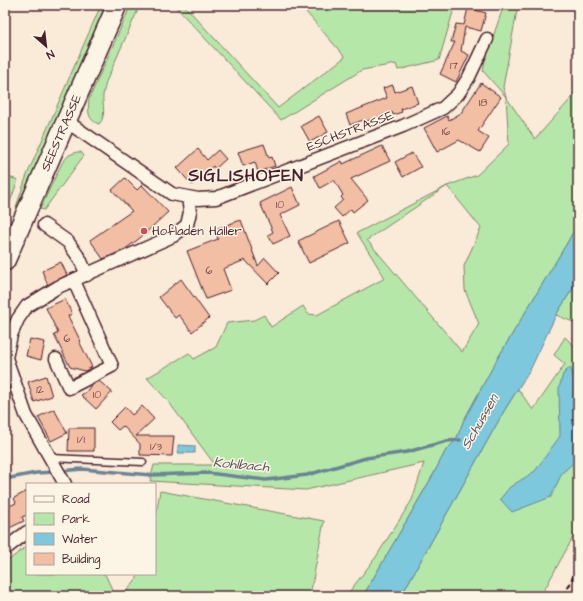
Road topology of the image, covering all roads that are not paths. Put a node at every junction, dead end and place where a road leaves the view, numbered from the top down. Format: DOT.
graph roads {
  1 [pos="117,5"];
  2 [pos="487,39"];
  3 [pos="66,121"];
  4 [pos="188,198"];
  5 [pos="44,225"];
  6 [pos="5,261"];
  7 [pos="87,275"];
  8 [pos="74,281"];
  9 [pos="5,358"];
  10 [pos="56,359"];
  11 [pos="52,461"];
  12 [pos="143,462"];
  13 [pos="63,481"];
  14 [pos="26,533"];
  15 [pos="5,550"];
  1 -- 3 [label="main road, SEESTRASSE"];
  2 -- 4 [label="street, ESCHSTRASSE"];
  3 -- 4 [label="street, ESCHSTRASSE"];
  3 -- 6 [label="main road, SEESTRASSE"];
  4 -- 7 [label="street"];
  5 -- 7 [label="street"];
  7 -- 8 [label="street"];
  8 -- 9 [label="street"];
  8 -- 10 [label="street"];
  9 -- 11 [label="street"];
  11 -- 12 [label="lane"];
  11 -- 13 [label="street"];
  14 -- 15 [label="street"];
}
